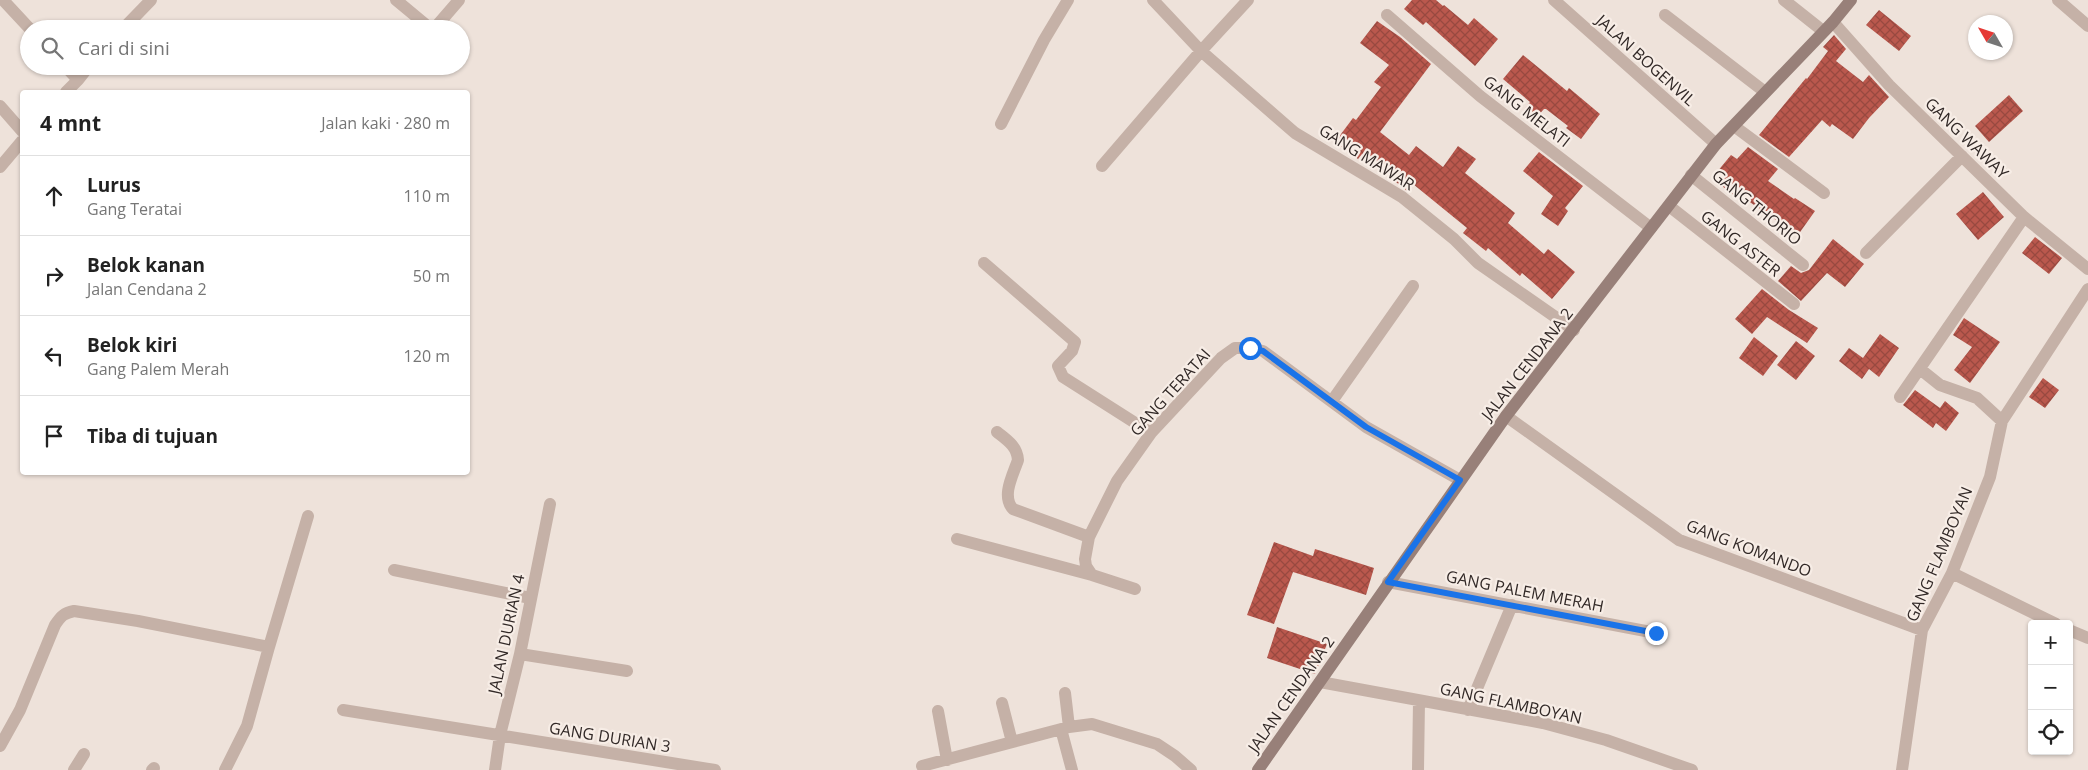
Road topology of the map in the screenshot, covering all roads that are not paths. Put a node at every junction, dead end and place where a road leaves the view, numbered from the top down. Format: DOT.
graph roads {
  1 [pos="3,0"];
  2 [pos="151,0"];
  3 [pos="396,0"];
  4 [pos="460,0"];
  5 [pos="1068,0"];
  6 [pos="1153,0"];
  7 [pos="1248,0"];
  8 [pos="1554,0"];
  9 [pos="1784,0"];
  10 [pos="1851,0"];
  11 [pos="2058,0"];
  12 [pos="1387,14"];
  13 [pos="1665,16"];
  14 [pos="22,20"];
  15 [pos="132,20"];
  16 [pos="419,20"];
  17 [pos="442,20"];
  18 [pos="1833,22"];
  19 [pos="2088,26"];
  20 [pos="1823,31"];
  21 [pos="1201,51"];
  22 [pos="73,75"];
  23 [pos="82,75"];
  24 [pos="78,80"];
  25 [pos="68,90"];
  26 [pos="1765,92"];
  27 [pos="0,106"];
  28 [pos="1001,124"];
  29 [pos="1734,126"];
  30 [pos="20,129"];
  31 [pos="20,143"];
  32 [pos="1716,144"];
  33 [pos="1962,156"];
  34 [pos="1102,166"];
  35 [pos="0,167"];
  36 [pos="1691,175"];
  37 [pos="1824,193"];
  38 [pos="1669,206"];
  39 [pos="2024,217"];
  40 [pos="1652,228"];
  41 [pos="1866,253"];
  42 [pos="984,263"];
  43 [pos="1802,265"];
  44 [pos="2088,268"];
  45 [pos="1413,286"];
  46 [pos="2088,289"];
  47 [pos="1794,304"];
  48 [pos="1574,330"];
  49 [pos="1920,369"];
  50 [pos="1900,396"];
  51 [pos="1332,401"];
  52 [pos="1506,416"];
  53 [pos="2002,421"];
  54 [pos="997,432"];
  55 [pos="1151,433"];
  56 [pos="1460,480"];
  57 [pos="550,504"];
  58 [pos="308,516"];
  59 [pos="1089,537"];
  60 [pos="957,539"];
  61 [pos="394,570"];
  62 [pos="1952,573"];
  63 [pos="1092,575"];
  64 [pos="1388,582"];
  65 [pos="1135,589"];
  66 [pos="530,598"];
  67 [pos="1512,605"];
  68 [pos="2048,620"];
  69 [pos="1922,630"];
  70 [pos="2073,632"];
  71 [pos="1656,633"];
  72 [pos="2088,638"];
  73 [pos="270,647"];
  74 [pos="520,654"];
  75 [pos="627,671"];
  76 [pos="1320,682"];
  77 [pos="1065,693"];
  78 [pos="1419,701"];
  79 [pos="1002,703"];
  80 [pos="343,710"];
  81 [pos="1468,710"];
  82 [pos="938,711"];
  83 [pos="1065,728"];
  84 [pos="500,735"];
  85 [pos="1012,742"];
  86 [pos="0,746"];
  87 [pos="84,754"];
  88 [pos="947,760"];
  89 [pos="922,766"];
  90 [pos="74,770"];
  91 [pos="225,770"];
  92 [pos="495,770"];
  93 [pos="714,770"];
  94 [pos="1072,770"];
  95 [pos="1190,770"];
  96 [pos="1258,770"];
  97 [pos="1418,770"];
  98 [pos="1692,770"];
  99 [pos="1902,770"];
  1 -- 14 [label="street"];
  2 -- 15 [label="street"];
  3 -- 16 [label="street"];
  4 -- 17 [label="street"];
  5 -- 28 [label="street"];
  6 -- 21 [label="street, GANG MAWAR"];
  7 -- 21 [label="street"];
  8 -- 32 [label="street, JALAN BOGENVIL"];
  9 -- 20 [label="street"];
  10 -- 18 [label="street, JALAN CENDANA 2"];
  11 -- 19 [label="street"];
  12 -- 40 [label="street, GANG MELATI"];
  13 -- 26 [label="street"];
  18 -- 20 [label="street, JALAN CENDANA 2"];
  18 -- 33 [label="street, GANG WAWAY"];
  20 -- 26 [label="street, JALAN CENDANA 2"];
  21 -- 34 [label="street"];
  21 -- 48 [label="street, GANG MAWAR"];
  22 -- 24 [label="street"];
  23 -- 24 [label="street"];
  24 -- 25 [label="street"];
  26 -- 29 [label="street, JALAN CENDANA 2"];
  27 -- 30 [label="street"];
  29 -- 32 [label="street, JALAN CENDANA 2"];
  29 -- 37 [label="street"];
  31 -- 35 [label="street"];
  32 -- 36 [label="street, JALAN CENDANA 2"];
  33 -- 39 [label="street, GANG WAWAY"];
  33 -- 41 [label="street"];
  36 -- 38 [label="street, JALAN CENDANA 2"];
  36 -- 43 [label="street, GANG THORIO"];
  38 -- 40 [label="street, JALAN CENDANA 2"];
  38 -- 47 [label="street, GANG ASTER"];
  39 -- 44 [label="street, GANG WAWAY"];
  39 -- 49 [label="street"];
  40 -- 48 [label="street, JALAN CENDANA 2"];
  42 -- 55 [label="street"];
  45 -- 51 [label="street"];
  46 -- 53 [label="street"];
  48 -- 52 [label="street, JALAN CENDANA 2"];
  49 -- 50 [label="street"];
  49 -- 53 [label="street"];
  51 -- 55 [label="street, GANG TERATAI"];
  51 -- 56 [label="street, GANG TERATAI"];
  52 -- 56 [label="street, JALAN CENDANA 2"];
  52 -- 69 [label="street, GANG KOMANDO"];
  53 -- 62 [label="street, GANG FLAMBOYAN"];
  54 -- 59 [label="street"];
  55 -- 59 [label="street, GANG TERATAI"];
  56 -- 64 [label="street, JALAN CENDANA 2"];
  57 -- 66 [label="street, JALAN DURIAN 4"];
  58 -- 73 [label="street"];
  59 -- 63 [label="street, GANG TERATAI"];
  60 -- 63 [label="street"];
  61 -- 66 [label="street"];
  62 -- 68 [label="street"];
  62 -- 69 [label="street, GANG FLAMBOYAN"];
  63 -- 65 [label="street"];
  64 -- 67 [label="street, GANG PALEM MERAH"];
  64 -- 76 [label="street, JALAN CENDANA 2"];
  66 -- 74 [label="street, JALAN DURIAN 4"];
  67 -- 71 [label="street, GANG PALEM MERAH"];
  67 -- 81 [label="street"];
  69 -- 99 [label="street, GANG FLAMBOYAN"];
  70 -- 72 [label="street"];
  73 -- 86 [label="street"];
  73 -- 91 [label="street"];
  74 -- 75 [label="street"];
  74 -- 84 [label="street, JALAN DURIAN 4"];
  76 -- 78 [label="street, GANG FLAMBOYAN"];
  76 -- 96 [label="street, JALAN CENDANA 2"];
  77 -- 83 [label="street"];
  78 -- 81 [label="street, GANG FLAMBOYAN"];
  78 -- 97 [label="street"];
  79 -- 85 [label="street"];
  80 -- 84 [label="street, GANG DURIAN 3"];
  81 -- 98 [label="street, GANG FLAMBOYAN"];
  82 -- 88 [label="street"];
  83 -- 85 [label="street"];
  83 -- 94 [label="street"];
  83 -- 95 [label="street"];
  84 -- 92 [label="street, JALAN DURIAN 4"];
  84 -- 93 [label="street, GANG DURIAN 3"];
  85 -- 88 [label="street"];
  87 -- 90 [label="street"];
  88 -- 89 [label="street"];
}
